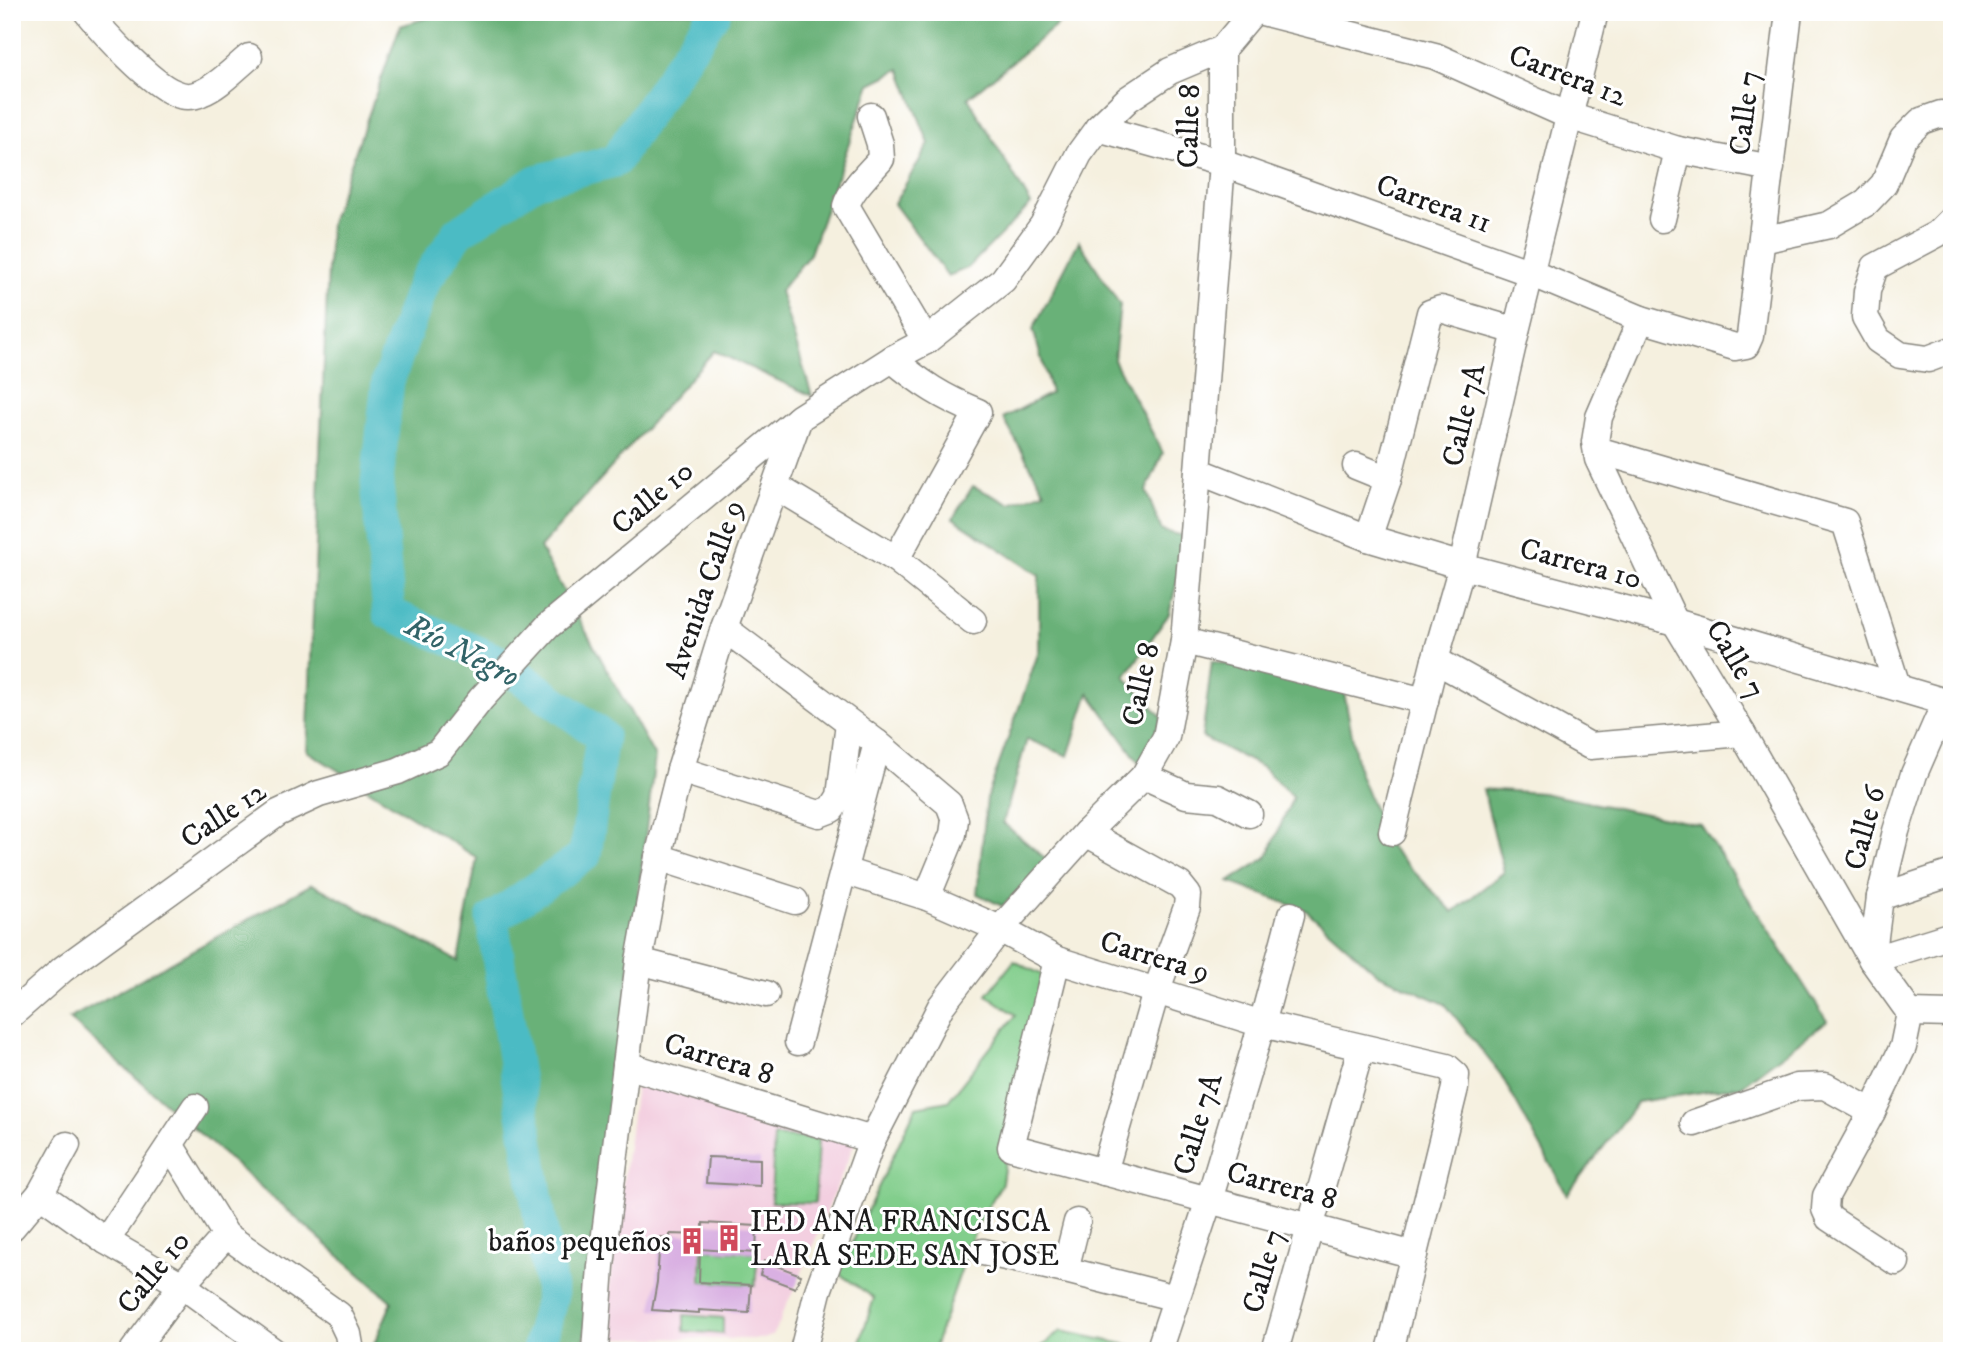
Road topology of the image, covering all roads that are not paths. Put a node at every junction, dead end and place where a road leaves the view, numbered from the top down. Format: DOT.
graph roads {
  1 [pos="87,12"];
  2 [pos="1253,12"];
  3 [pos="1262,12"];
  4 [pos="1595,12"];
  5 [pos="1789,12"];
  6 [pos="1222,49"];
  7 [pos="249,57"];
  8 [pos="871,116"];
  9 [pos="1569,116"];
  10 [pos="1952,117"];
  11 [pos="1098,128"];
  12 [pos="1678,149"];
  13 [pos="1222,163"];
  14 [pos="1771,168"];
  15 [pos="1661,219"];
  16 [pos="1952,219"];
  17 [pos="1762,240"];
  18 [pos="1531,273"];
  19 [pos="1641,319"];
  20 [pos="1516,331"];
  21 [pos="926,341"];
  22 [pos="1746,345"];
  23 [pos="1952,350"];
  24 [pos="892,359"];
  25 [pos="799,418"];
  26 [pos="1597,450"];
  27 [pos="1356,466"];
  28 [pos="1198,471"];
  29 [pos="1388,479"];
  30 [pos="775,486"];
  31 [pos="1368,538"];
  32 [pos="896,559"];
  33 [pos="1462,566"];
  34 [pos="973,621"];
  35 [pos="1675,622"];
  36 [pos="724,628"];
  37 [pos="1184,641"];
  38 [pos="1435,660"];
  39 [pos="1897,686"];
  40 [pos="481,699"];
  41 [pos="1425,701"];
  42 [pos="1947,715"];
  43 [pos="849,723"];
  44 [pos="1742,733"];
  45 [pos="877,743"];
  46 [pos="680,770"];
  47 [pos="1144,776"];
  48 [pos="1249,814"];
  49 [pos="1392,832"];
  50 [pos="1086,833"];
  51 [pos="658,857"];
  52 [pos="844,871"];
  53 [pos="1952,873"];
  54 [pos="926,897"];
  55 [pos="1880,897"];
  56 [pos="795,901"];
  57 [pos="1291,915"];
  58 [pos="1000,929"];
  59 [pos="1952,935"];
  60 [pos="1057,960"];
  61 [pos="1872,960"];
  62 [pos="639,961"];
  63 [pos="1156,992"];
  64 [pos="766,993"];
  65 [pos="1910,1013"];
  66 [pos="12,1014"];
  67 [pos="1952,1014"];
  68 [pos="1262,1024"];
  69 [pos="798,1042"];
  70 [pos="1361,1048"];
  71 [pos="626,1065"];
  72 [pos="195,1107"];
  73 [pos="1872,1112"];
  74 [pos="1694,1123"];
  75 [pos="872,1140"];
  76 [pos="67,1145"];
  77 [pos="171,1146"];
  78 [pos="1104,1172"];
  79 [pos="40,1194"];
  80 [pos="1209,1200"];
  81 [pos="1077,1222"];
  82 [pos="12,1227"];
  83 [pos="1310,1227"];
  84 [pos="226,1235"];
  85 [pos="106,1241"];
  86 [pos="984,1252"];
  87 [pos="1414,1255"];
  88 [pos="1896,1262"];
  89 [pos="1065,1270"];
  90 [pos="182,1285"];
  91 [pos="1176,1298"];
  92 [pos="598,1350"];
  93 [pos="133,1351"];
  94 [pos="273,1351"];
  95 [pos="351,1351"];
  96 [pos="803,1351"];
  97 [pos="1159,1351"];
  98 [pos="1275,1351"];
  99 [pos="1390,1351"];
  1 -- 7 [label="street"];
  2 -- 6 [label="street"];
  3 -- 9 [label="street, Carrera 12"];
  4 -- 9 [label="street, Calle 7A"];
  5 -- 14 [label="street, Calle 7"];
  6 -- 11 [label="street"];
  6 -- 13 [label="street, Calle 8"];
  8 -- 21 [label="street"];
  9 -- 12 [label="street, Carrera 12"];
  9 -- 18 [label="street, Calle 7A"];
  10 -- 17 [label="street"];
  11 -- 13 [label="street, Carrera 11"];
  11 -- 21 [label="street"];
  12 -- 14 [label="street, Carrera 12"];
  12 -- 15 [label="street"];
  13 -- 18 [label="street, Carrera 11"];
  13 -- 28 [label="street, Calle 8"];
  14 -- 17 [label="street, Calle 7"];
  16 -- 23 [label="street"];
  17 -- 22 [label="street, Calle 7"];
  18 -- 19 [label="street, Carrera 11"];
  18 -- 20 [label="street, Calle 7A"];
  19 -- 22 [label="street, Carrera 11"];
  19 -- 26 [label="street, Calle 7"];
  20 -- 29 [label="street"];
  20 -- 33 [label="street, Calle 7A"];
  21 -- 24 [label="street"];
  24 -- 25 [label="street"];
  24 -- 32 [label="street"];
  25 -- 30 [label="street, Avenida Calle 9"];
  25 -- 40 [label="street, Calle 10"];
  26 -- 35 [label="street, Calle 7"];
  26 -- 39 [label="street"];
  27 -- 29 [label="street"];
  28 -- 31 [label="street, Carrera 10"];
  28 -- 37 [label="street, Calle 8"];
  29 -- 31 [label="street"];
  30 -- 32 [label="street"];
  30 -- 36 [label="street, Avenida Calle 9"];
  31 -- 33 [label="street, Carrera 10"];
  32 -- 34 [label="street"];
  33 -- 35 [label="street, Carrera 10"];
  33 -- 38 [label="street, Calle 7A"];
  35 -- 39 [label="street, Carrera 10"];
  35 -- 44 [label="street, Calle 7"];
  36 -- 43 [label="street"];
  36 -- 46 [label="street, Avenida Calle 9"];
  37 -- 41 [label="street"];
  37 -- 47 [label="street, Calle 8"];
  38 -- 41 [label="street, Calle 7A"];
  38 -- 44 [label="street"];
  39 -- 42 [label="street, Carrera 10"];
  40 -- 66 [label="street, Calle 12"];
  41 -- 49 [label="street, Calle 7A"];
  42 -- 55 [label="street, Calle 6"];
  43 -- 45 [label="street"];
  43 -- 46 [label="street"];
  44 -- 61 [label="street, Calle 7"];
  45 -- 52 [label="street"];
  45 -- 54 [label="street"];
  46 -- 51 [label="street, Avenida Calle 9"];
  47 -- 48 [label="street"];
  47 -- 50 [label="street, Calle 8"];
  50 -- 58 [label="street, Calle 8"];
  50 -- 63 [label="street"];
  51 -- 56 [label="street"];
  51 -- 62 [label="street, Avenida Calle 9"];
  52 -- 54 [label="street, Carrera 9"];
  52 -- 69 [label="street"];
  53 -- 55 [label="street"];
  54 -- 58 [label="street, Carrera 9"];
  55 -- 61 [label="street, Calle 6"];
  57 -- 68 [label="street, Calle 7A"];
  58 -- 60 [label="street, Carrera 9"];
  58 -- 75 [label="street, Calle 8"];
  59 -- 61 [label="street"];
  60 -- 63 [label="street, Carrera 9"];
  60 -- 78 [label="street, Carrera 8"];
  61 -- 65 [label="street, Calle 7"];
  62 -- 64 [label="street"];
  62 -- 71 [label="street, Avenida Calle 9"];
  63 -- 68 [label="street, Carrera 9"];
  63 -- 78 [label="street"];
  65 -- 67 [label="street"];
  65 -- 73 [label="street"];
  68 -- 70 [label="street, Carrera 9"];
  68 -- 80 [label="street, Calle 7A"];
  70 -- 83 [label="street, Calle 7"];
  70 -- 87 [label="street, Carrera 9"];
  71 -- 75 [label="street, Carrera 8"];
  71 -- 92 [label="street, Avenida Calle 9"];
  72 -- 77 [label="street"];
  73 -- 74 [label="street"];
  73 -- 88 [label="street"];
  75 -- 96 [label="street, Calle 8"];
  76 -- 79 [label="street"];
  77 -- 84 [label="street"];
  77 -- 85 [label="street"];
  78 -- 80 [label="street, Carrera 8"];
  79 -- 82 [label="street"];
  79 -- 85 [label="street"];
  80 -- 83 [label="street, Carrera 8"];
  80 -- 91 [label="street, Calle 7A"];
  81 -- 89 [label="street"];
  83 -- 87 [label="street, Carrera 8"];
  83 -- 98 [label="street, Calle 7"];
  84 -- 90 [label="street, Calle 10"];
  84 -- 95 [label="street"];
  85 -- 90 [label="street"];
  86 -- 89 [label="street"];
  87 -- 99 [label="street"];
  89 -- 91 [label="street"];
  90 -- 93 [label="street, Calle 10"];
  90 -- 94 [label="street"];
  91 -- 97 [label="street, Calle 7A"];
}
